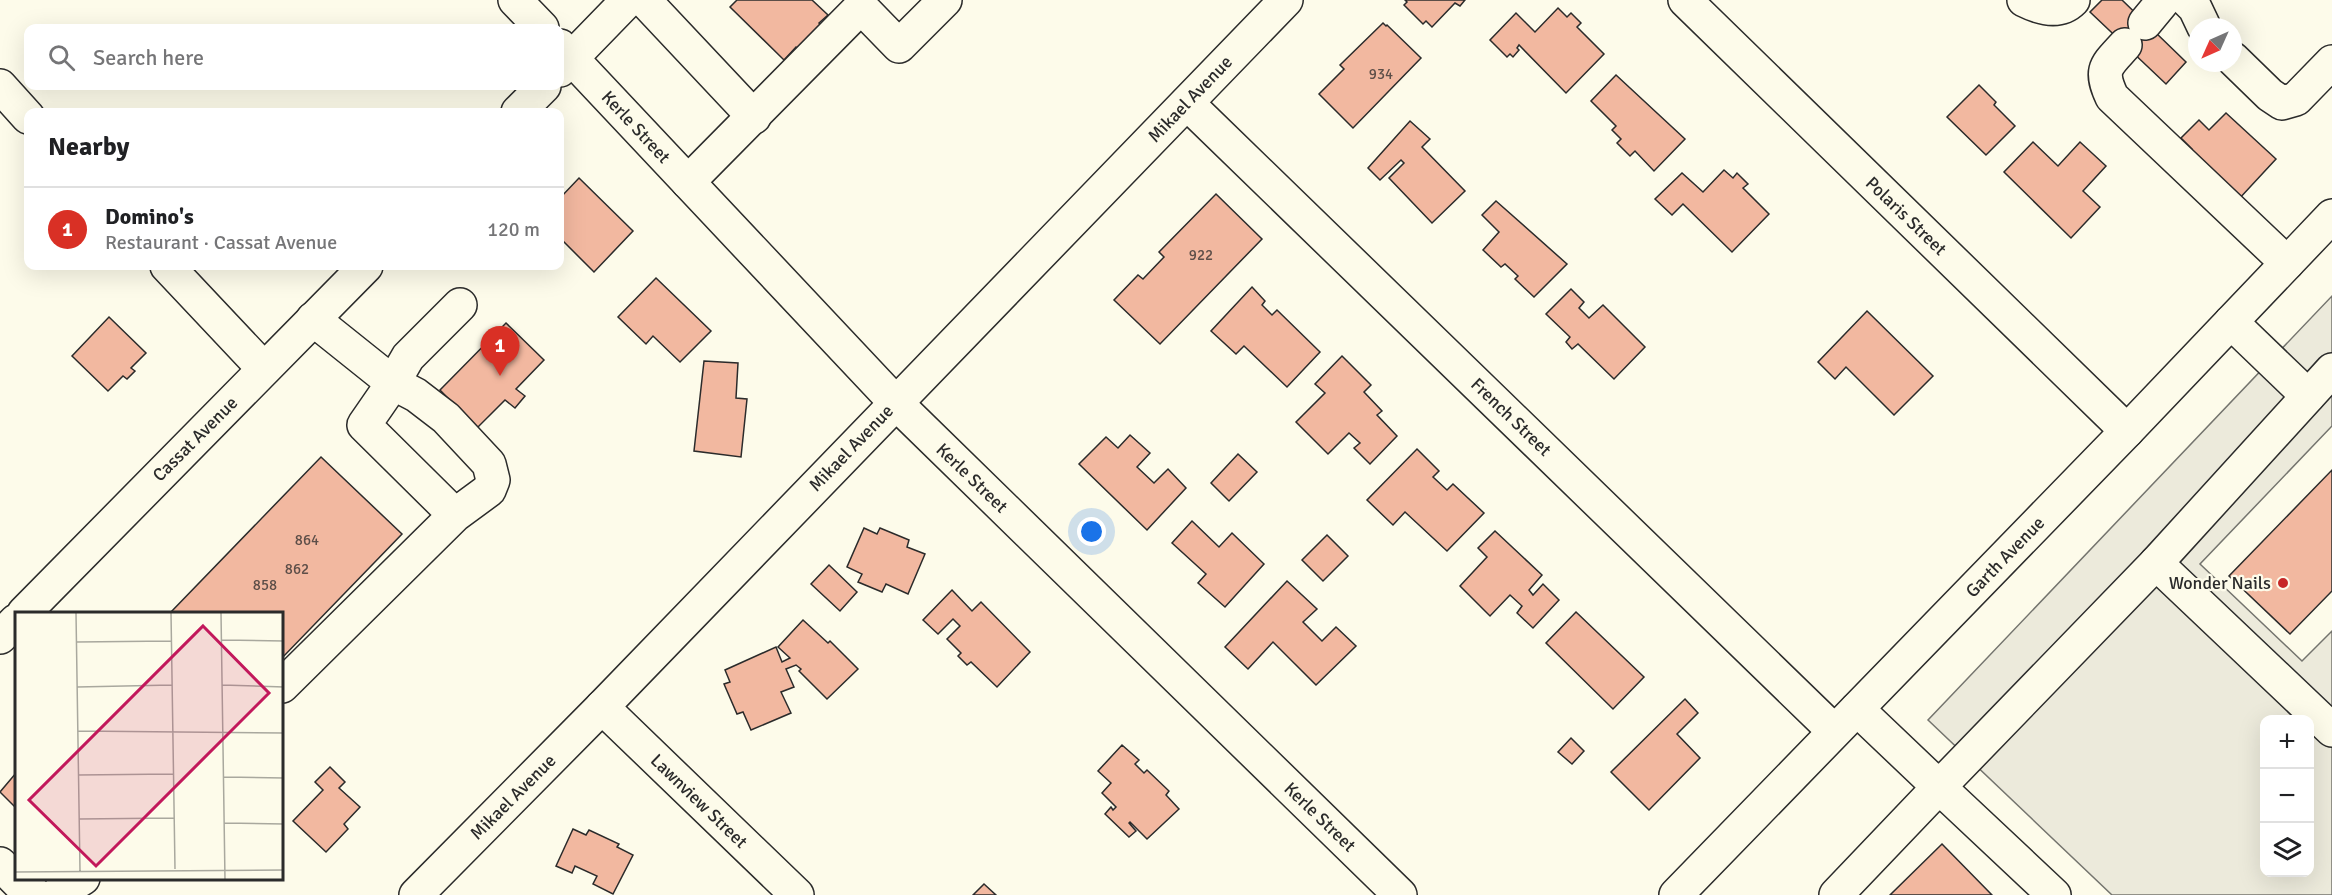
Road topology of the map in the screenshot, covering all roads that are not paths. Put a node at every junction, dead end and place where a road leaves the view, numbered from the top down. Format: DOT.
graph roads {
  1 [pos="515,0"];
  2 [pos="628,0"];
  3 [pos="644,0"];
  4 [pos="945,0"];
  5 [pos="1286,0"];
  6 [pos="1685,0"];
  7 [pos="2024,0"];
  8 [pos="2187,0"];
  9 [pos="2069,3"];
  10 [pos="857,4"];
  11 [pos="2200,18"];
  12 [pos="2145,23"];
  13 [pos="538,24"];
  14 [pos="564,57"];
  15 [pos="564,59"];
  16 [pos="2332,62"];
  17 [pos="2242,69"];
  18 [pos="0,86"];
  19 [pos="540,90"];
  20 [pos="1187,103"];
  21 [pos="522,108"];
  22 [pos="24,113"];
  23 [pos="753,117"];
  24 [pos="688,182"];
  25 [pos="2332,216"];
  26 [pos="2287,263"];
  27 [pos="171,270"];
  28 [pos="362,270"];
  29 [pos="460,304"];
  30 [pos="313,319"];
  31 [pos="2231,322"];
  32 [pos="264,369"];
  33 [pos="2332,370"];
  34 [pos="393,383"];
  35 [pos="2308,396"];
  36 [pos="895,402"];
  37 [pos="2127,431"];
  38 [pos="455,515"];
  39 [pos="2156,563"];
  40 [pos="25,612"];
  41 [pos="15,622"];
  42 [pos="0,637"];
  43 [pos="284,684"];
  44 [pos="602,707"];
  45 [pos="1846,720"];
  46 [pos="2332,730"];
  47 [pos="1939,787"];
  48 [pos="0,864"];
  49 [pos="15,879"];
  50 [pos="16,880"];
  51 [pos="81,880"];
  52 [pos="36,895"];
  53 [pos="56,895"];
  54 [pos="416,895"];
  55 [pos="797,895"];
  56 [pos="1400,895"];
  57 [pos="1676,895"];
  58 [pos="1836,895"];
  59 [pos="2054,895"];
  1 -- 13 [label="street"];
  2 -- 14 [label="street"];
  3 -- 23 [label="street"];
  4 -- 10 [label="street"];
  5 -- 20 [label="street, Mikael Avenue"];
  6 -- 37 [label="street, Polaris Street"];
  7 -- 9 [label="street"];
  8 -- 11 [label="street"];
  10 -- 23 [label="street"];
  12 -- 26 [label="street"];
  15 -- 24 [label="street, Kerle Street"];
  16 -- 17 [label="street"];
  18 -- 22 [label="street"];
  19 -- 21 [label="street"];
  20 -- 36 [label="street, Mikael Avenue"];
  20 -- 45 [label="street, French Street"];
  23 -- 24 [label="street"];
  24 -- 36 [label="street, Kerle Street"];
  25 -- 26 [label="street, Garth Avenue"];
  26 -- 31 [label="street, Garth Avenue"];
  27 -- 32 [label="street"];
  28 -- 30 [label="street, Cassat Avenue"];
  29 -- 34 [label="street"];
  30 -- 32 [label="street, Cassat Avenue"];
  30 -- 34 [label="street"];
  31 -- 35 [label="street"];
  31 -- 37 [label="street, Garth Avenue"];
  32 -- 40 [label="street, Cassat Avenue"];
  33 -- 35 [label="street"];
  34 -- 38 [label="street"];
  34 -- 38 [label="street"];
  35 -- 39 [label="street"];
  36 -- 44 [label="street, Mikael Avenue"];
  36 -- 56 [label="street, Kerle Street"];
  37 -- 45 [label="street, Garth Avenue"];
  38 -- 43 [label="street"];
  39 -- 46 [label="street"];
  39 -- 47 [label="street"];
  41 -- 42 [label="street"];
  44 -- 54 [label="street, Mikael Avenue"];
  44 -- 55 [label="street, Lawnview Street"];
  45 -- 47 [label="street, French Street"];
  45 -- 57 [label="street, Garth Avenue"];
  47 -- 58 [label="street"];
  47 -- 59 [label="street, French Street"];
  48 -- 49 [label="street"];
  50 -- 52 [label="street"];
  51 -- 53 [label="street"];
}
